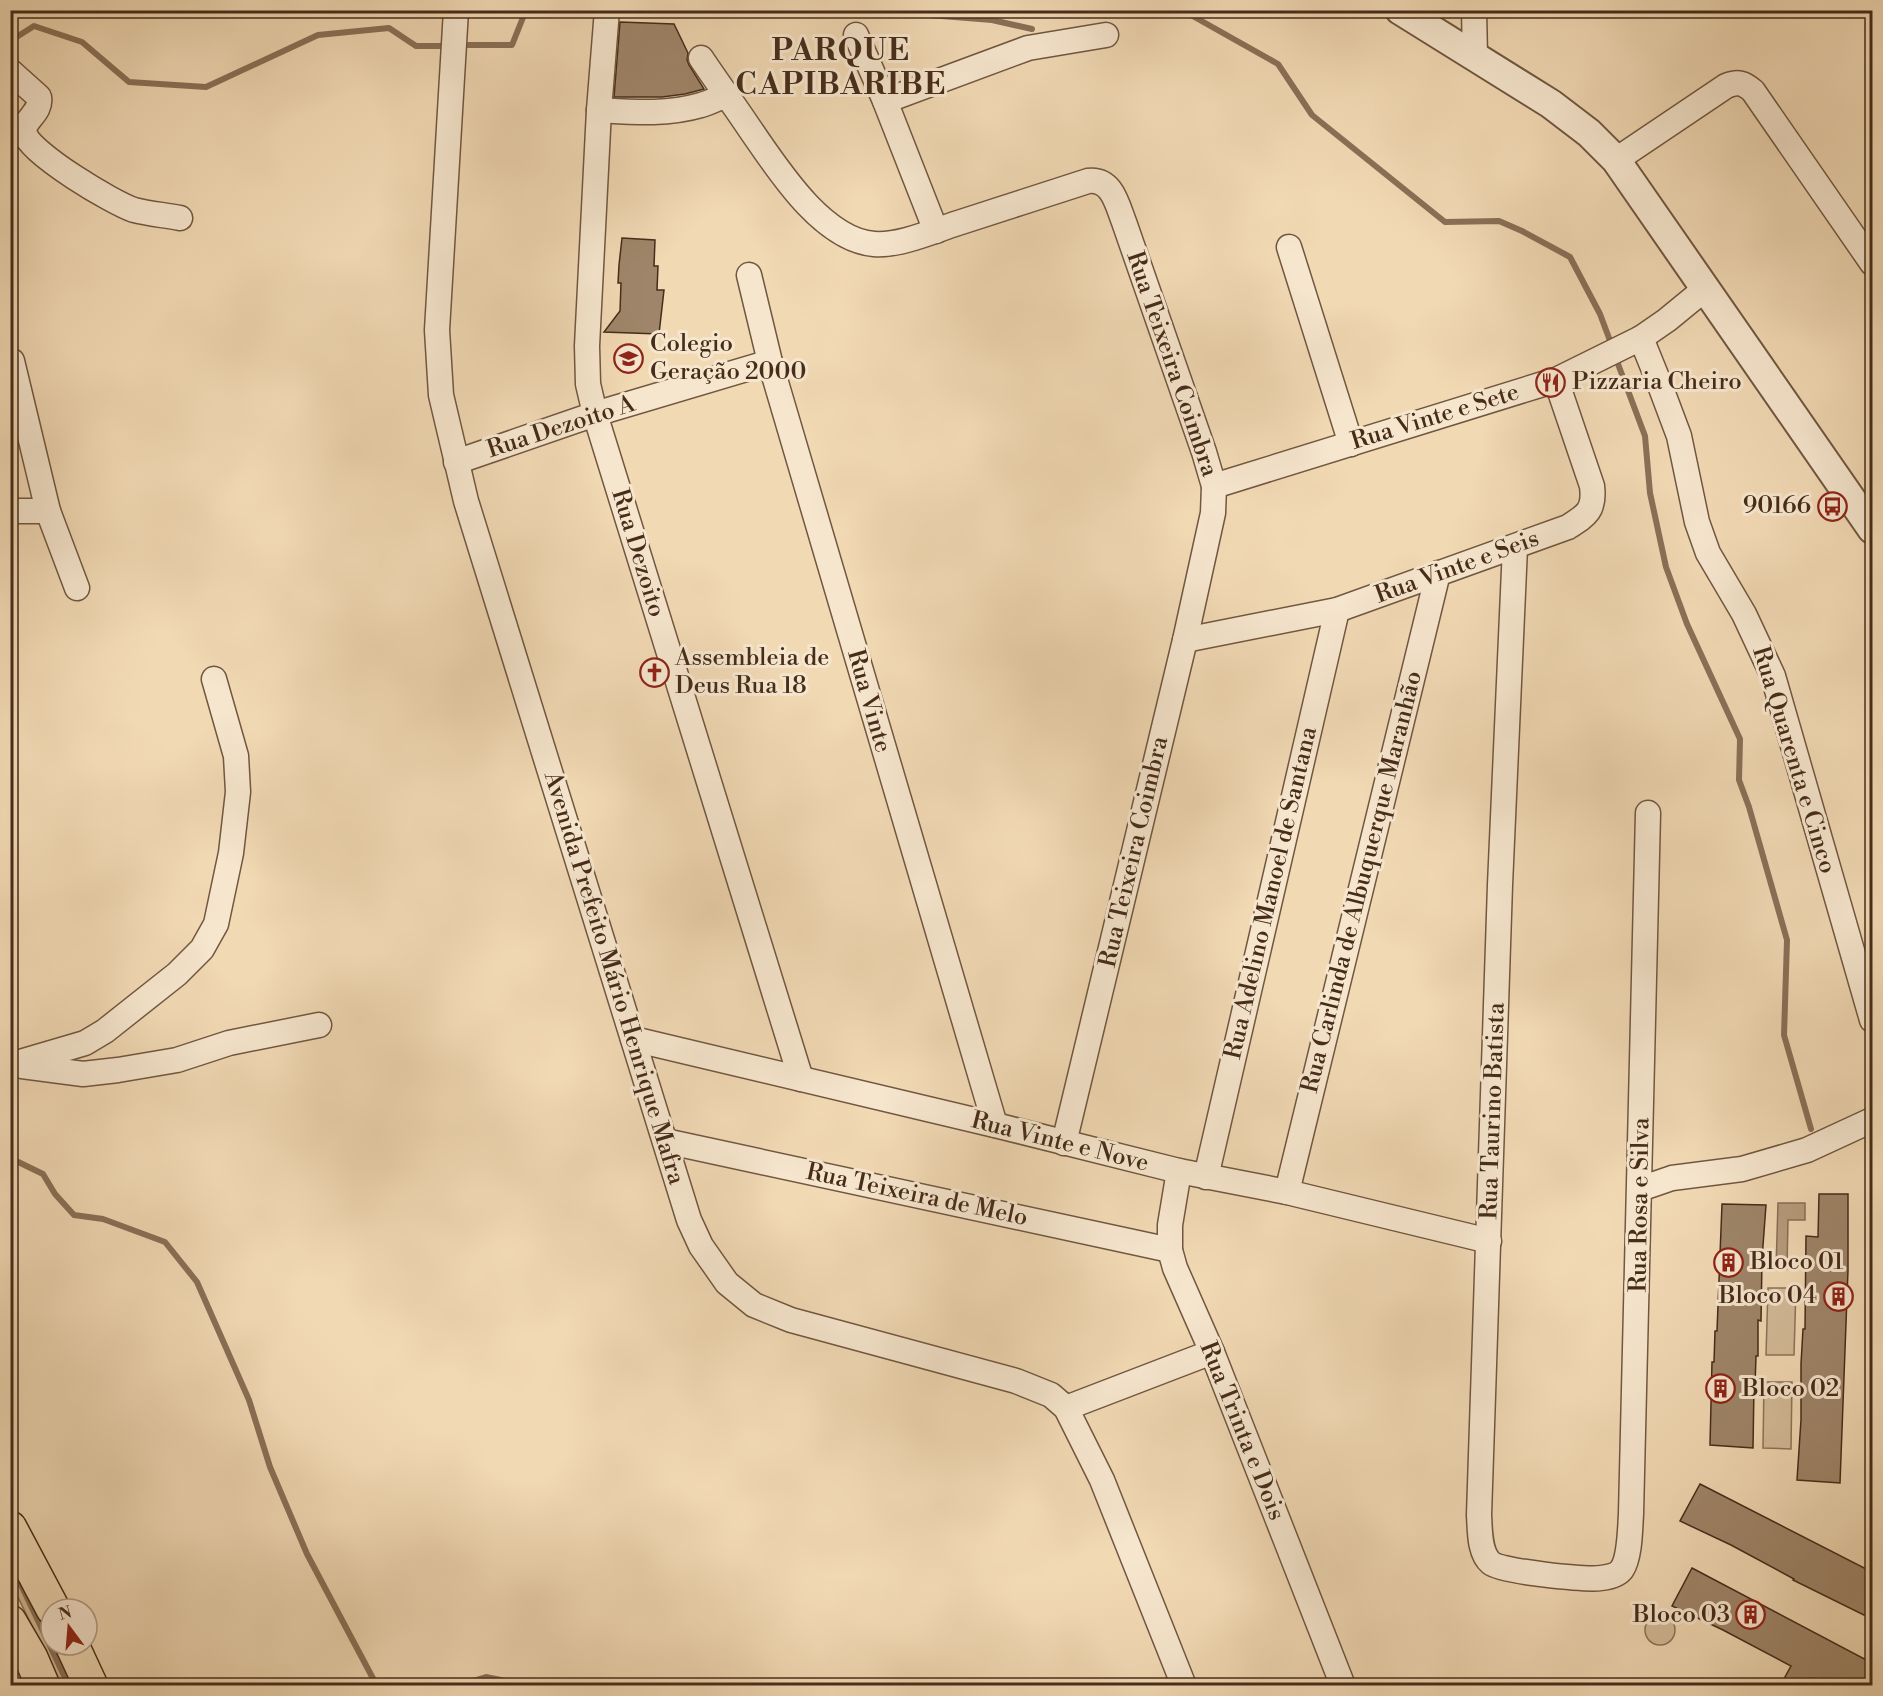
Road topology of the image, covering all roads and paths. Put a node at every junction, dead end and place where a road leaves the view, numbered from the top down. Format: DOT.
graph roads {
  1 [pos="607,10"];
  2 [pos="1400,10"];
  3 [pos="1474,10"];
  4 [pos="455,21"];
  5 [pos="856,34"];
  6 [pos="1106,35"];
  7 [pos="1474,57"];
  8 [pos="701,58"];
  9 [pos="10,71"];
  10 [pos="726,95"];
  11 [pos="885,101"];
  12 [pos="599,110"];
  13 [pos="1616,160"];
  14 [pos="180,218"];
  15 [pos="936,231"];
  16 [pos="1289,247"];
  17 [pos="1872,263"];
  18 [pos="749,275"];
  19 [pos="1706,288"];
  20 [pos="1633,343"];
  21 [pos="12,361"];
  22 [pos="770,362"];
  23 [pos="1557,380"];
  24 [pos="596,414"];
  25 [pos="1351,444"];
  26 [pos="456,462"];
  27 [pos="1214,486"];
  28 [pos="48,510"];
  29 [pos="10,511"];
  30 [pos="1872,529"];
  31 [pos="1515,547"];
  32 [pos="1438,573"];
  33 [pos="76,588"];
  34 [pos="1337,610"];
  35 [pos="1185,640"];
  36 [pos="214,679"];
  37 [pos="1648,813"];
  38 [pos="1872,1020"];
  39 [pos="319,1025"];
  40 [pos="633,1039"];
  41 [pos="10,1065"];
  42 [pos="801,1079"];
  43 [pos="1872,1120"];
  44 [pos="994,1125"];
  45 [pos="665,1141"];
  46 [pos="1064,1143"];
  47 [pos="1179,1171"];
  48 [pos="1206,1177"];
  49 [pos="1640,1189"];
  50 [pos="1287,1192"];
  51 [pos="1489,1241"];
  52 [pos="1170,1250"];
  53 [pos="1212,1353"];
  54 [pos="1066,1408"];
  55 [pos="10,1528"];
  56 [pos="1599,1579"];
  57 [pos="47,1597"];
  58 [pos="10,1622"];
  59 [pos="78,1657"];
  60 [pos="43,1686"];
  61 [pos="91,1686"];
  62 [pos="1184,1686"];
  63 [pos="1343,1686"];
  1 -- 12 [label="street, Rua Dezoito"];
  2 -- 7 [label="street"];
  3 -- 7 [label="street"];
  4 -- 26 [label="street, Avenida Prefeito Mário Henrique Mafra"];
  5 -- 11 [label="street"];
  6 -- 11 [label="street"];
  7 -- 13 [label="street"];
  8 -- 10 [label="street, Rua Teixeira Coimbra"];
  9 -- 14 [label="street"];
  10 -- 12 [label="street"];
  10 -- 15 [label="street, Rua Teixeira Coimbra"];
  11 -- 15 [label="street"];
  12 -- 24 [label="street, Rua Dezoito"];
  13 -- 17 [label="street"];
  13 -- 19 [label="street"];
  15 -- 27 [label="street, Rua Teixeira Coimbra"];
  16 -- 25 [label="street"];
  18 -- 22 [label="street, Rua Vinte"];
  19 -- 20 [label="street, Rua Vinte e Sete"];
  19 -- 30 [label="street"];
  20 -- 23 [label="street, Rua Vinte e Sete"];
  20 -- 38 [label="street, Rua Quarenta e Cinco"];
  21 -- 28 [label="street"];
  22 -- 24 [label="street, Rua Dezoito A"];
  22 -- 44 [label="street, Rua Vinte"];
  23 -- 25 [label="street, Rua Vinte e Sete"];
  23 -- 31 [label="street, Rua Vinte e Seis"];
  24 -- 26 [label="street, Rua Dezoito A"];
  24 -- 42 [label="street, Rua Dezoito"];
  25 -- 27 [label="street, Rua Vinte e Sete"];
  26 -- 40 [label="street, Avenida Prefeito Mário Henrique Mafra"];
  27 -- 35 [label="street, Rua Teixeira Coimbra"];
  28 -- 29 [label="street"];
  28 -- 33 [label="street"];
  31 -- 32 [label="street, Rua Vinte e Seis"];
  31 -- 51 [label="street, Rua Taurino Batista"];
  32 -- 34 [label="street, Rua Vinte e Seis"];
  32 -- 50 [label="street, Rua Carlinda de Albuquerque Maranhão"];
  34 -- 35 [label="street, Rua Vinte e Seis"];
  34 -- 48 [label="street, Rua Adelino Manoel de Santana"];
  35 -- 46 [label="street, Rua Teixeira Coimbra"];
  36 -- 41 [label="street"];
  37 -- 49 [label="street, Rua Rosa e Silva"];
  39 -- 41 [label="street"];
  40 -- 42 [label="street, Rua Vinte e Nove"];
  40 -- 45 [label="street, Avenida Prefeito Mário Henrique Mafra"];
  42 -- 44 [label="street, Rua Vinte e Nove"];
  43 -- 49 [label="street"];
  44 -- 46 [label="street, Rua Vinte e Nove"];
  45 -- 52 [label="street, Rua Teixeira de Melo"];
  45 -- 54 [label="street, Avenida Prefeito Mário Henrique Mafra"];
  46 -- 47 [label="street, Rua Vinte e Nove"];
  47 -- 48 [label="street, Rua Vinte e Nove"];
  47 -- 52 [label="street, Rua Trinta e Dois"];
  48 -- 50 [label="street, Rua Vinte e Nove"];
  49 -- 56 [label="street, Rua Rosa e Silva"];
  50 -- 51 [label="street, Rua Vinte e Nove"];
  51 -- 56 [label="street, Rua Taurino Batista"];
  52 -- 53 [label="street, Rua Trinta e Dois"];
  53 -- 54 [label="street"];
  53 -- 63 [label="street, Rua Trinta e Dois"];
  54 -- 62 [label="street, Avenida Prefeito Mário Henrique Mafra"];
  55 -- 57 [label="highway"];
  58 -- 60 [label="highway"];
  59 -- 61 [label="highway"];
}
